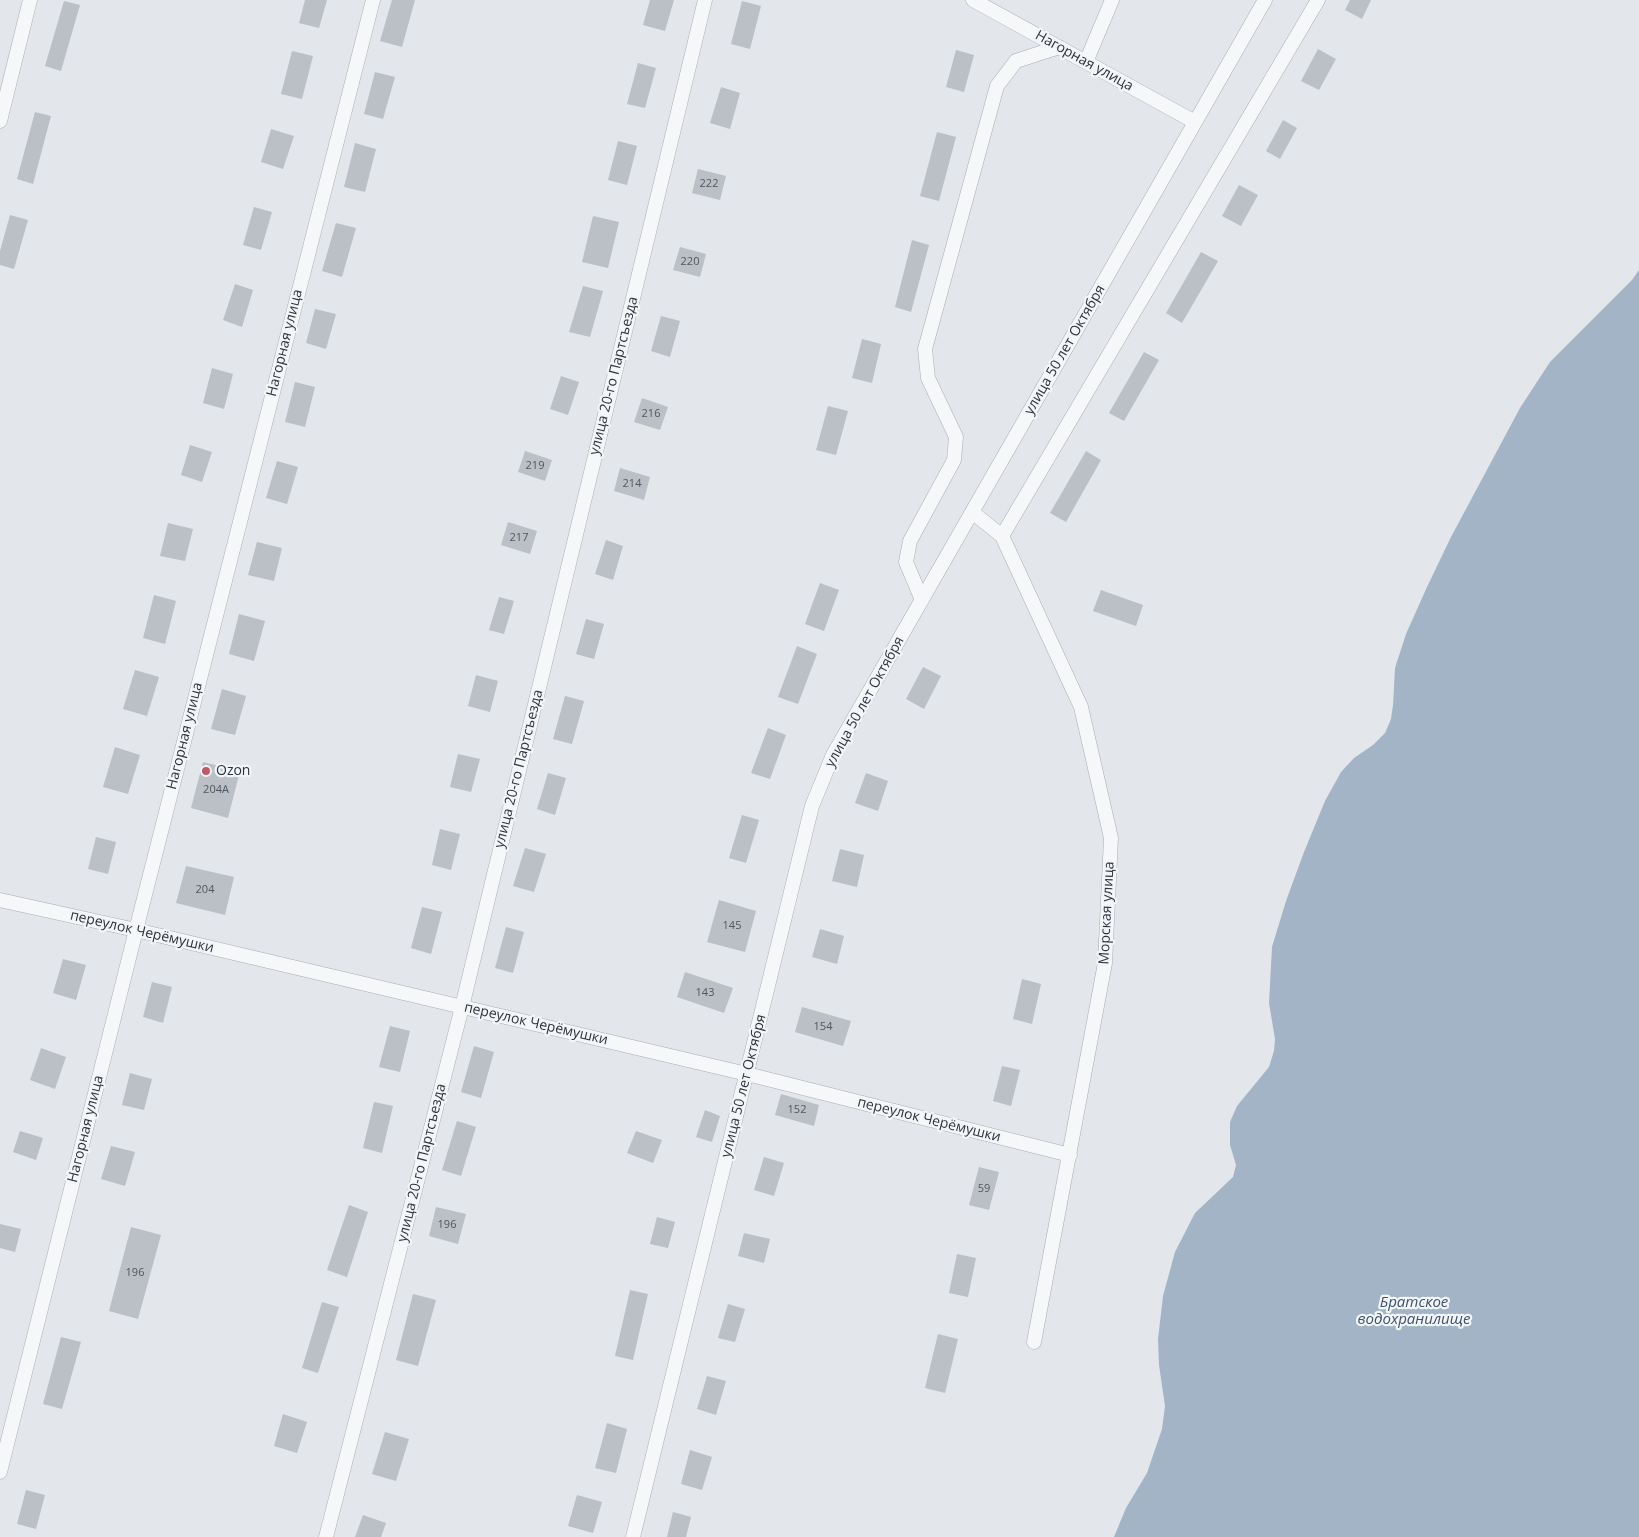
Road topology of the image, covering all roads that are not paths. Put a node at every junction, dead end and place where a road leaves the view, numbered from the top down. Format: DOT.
graph roads {
  1 [pos="30,0"];
  2 [pos="373,0"];
  3 [pos="705,0"];
  4 [pos="973,0"];
  5 [pos="1112,0"];
  6 [pos="1265,0"];
  7 [pos="1318,0"];
  8 [pos="1059,47"];
  9 [pos="1086,62"];
  10 [pos="0,121"];
  11 [pos="1196,122"];
  12 [pos="972,512"];
  13 [pos="1002,536"];
  14 [pos="922,600"];
  15 [pos="0,900"];
  16 [pos="136,930"];
  17 [pos="462,1006"];
  18 [pos="747,1074"];
  19 [pos="1070,1155"];
  20 [pos="1034,1342"];
  21 [pos="0,1472"];
  22 [pos="326,1537"];
  23 [pos="633,1537"];
  1 -- 10 [label="street"];
  2 -- 16 [label="street, Нагорная улица"];
  3 -- 17 [label="street, улица 20-го Партсъезда"];
  4 -- 8 [label="street, Нагорная улица"];
  5 -- 9 [label="street"];
  6 -- 11 [label="street, улица 50 лет Октября"];
  7 -- 13 [label="street"];
  8 -- 9 [label="street, Нагорная улица"];
  8 -- 14 [label="street"];
  9 -- 11 [label="street, Нагорная улица"];
  11 -- 12 [label="street, улица 50 лет Октября"];
  12 -- 13 [label="street, Морская улица"];
  12 -- 14 [label="street, улица 50 лет Октября"];
  13 -- 19 [label="street, Морская улица"];
  14 -- 18 [label="street, улица 50 лет Октября"];
  15 -- 16 [label="street, переулок Черёмушки"];
  16 -- 17 [label="street, переулок Черёмушки"];
  16 -- 21 [label="street, Нагорная улица"];
  17 -- 18 [label="street, переулок Черёмушки"];
  17 -- 22 [label="street, улица 20-го Партсъезда"];
  18 -- 19 [label="street, переулок Черёмушки"];
  18 -- 23 [label="street, улица 50 лет Октября"];
  19 -- 20 [label="street, Морская улица"];
}
